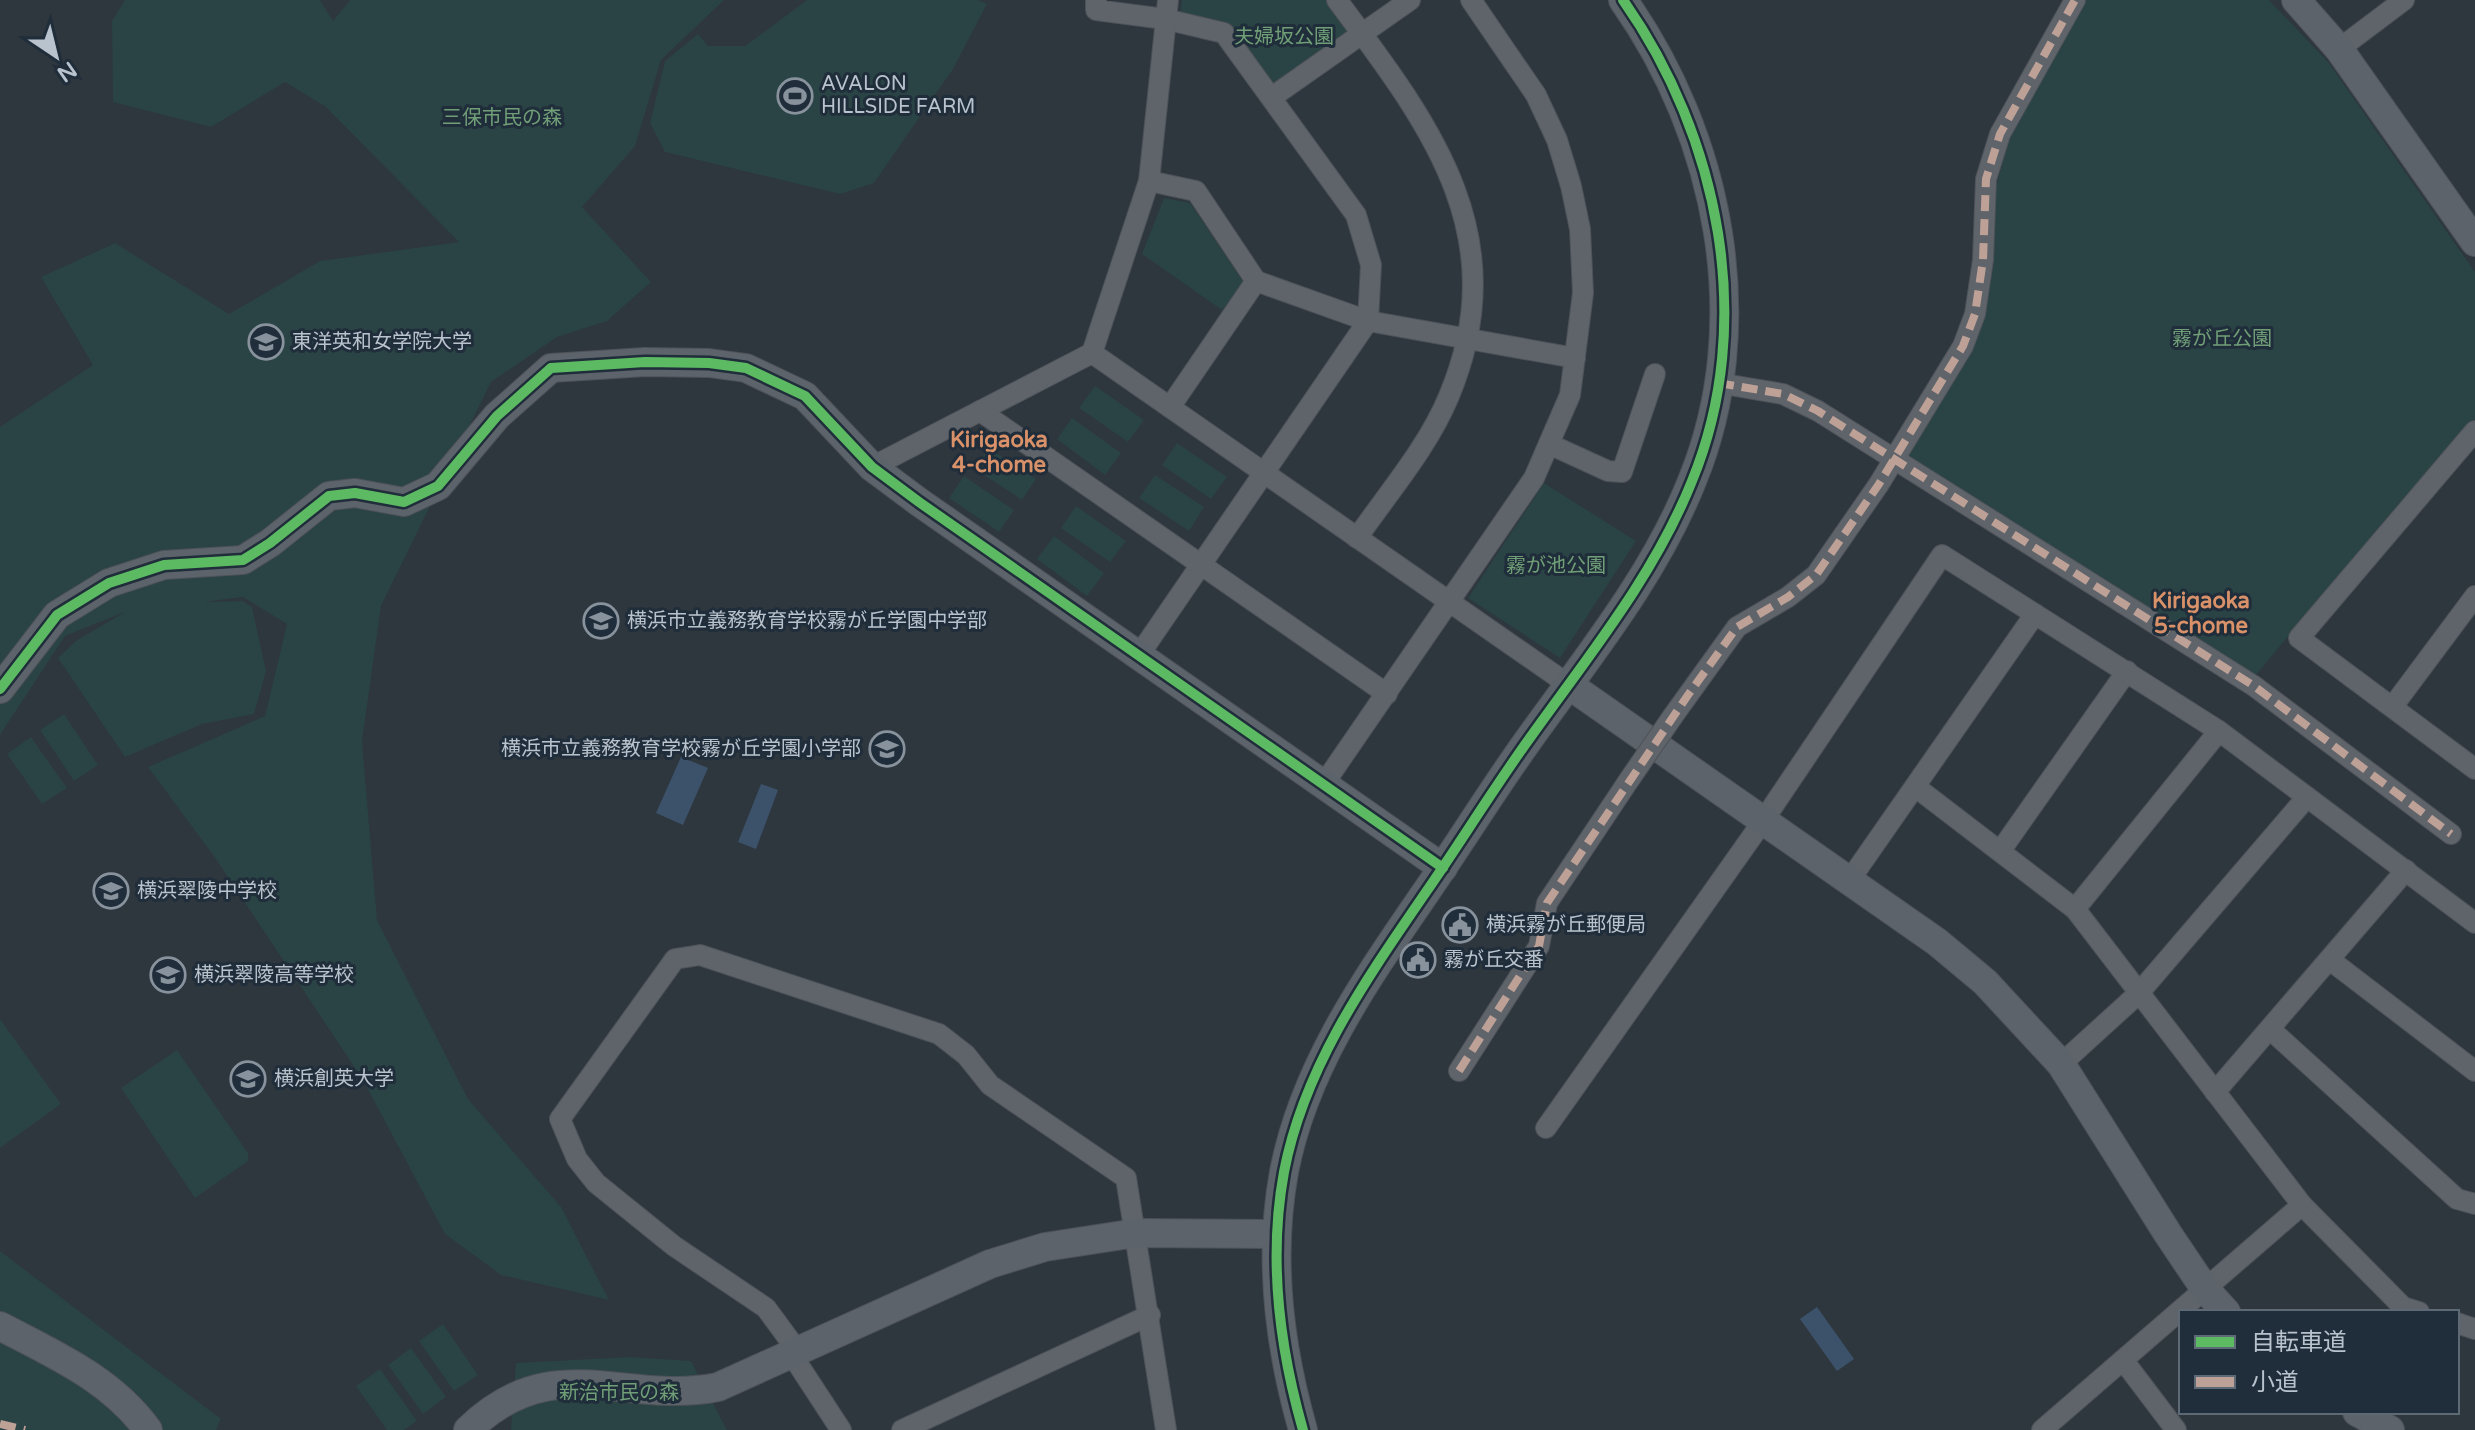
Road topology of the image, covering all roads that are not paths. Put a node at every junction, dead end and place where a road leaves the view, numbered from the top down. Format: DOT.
graph roads {
  1 [pos="1096,0"];
  2 [pos="1337,0"];
  3 [pos="1410,0"];
  4 [pos="1471,0"];
  5 [pos="1623,0"];
  6 [pos="2075,0"];
  7 [pos="2296,0"];
  8 [pos="2404,0"];
  9 [pos="1167,9"];
  10 [pos="1362,33"];
  11 [pos="2339,49"];
  12 [pos="1272,97"];
  13 [pos="1149,181"];
  14 [pos="2475,242"];
  15 [pos="1256,281"];
  16 [pos="1368,321"];
  17 [pos="1469,338"];
  18 [pos="1092,353"];
  19 [pos="1575,358"];
  20 [pos="1655,374"];
  21 [pos="1718,383"];
  22 [pos="1170,407"];
  23 [pos="980,411"];
  24 [pos="2472,443"];
  25 [pos="1549,444"];
  26 [pos="872,467"];
  27 [pos="1264,474"];
  28 [pos="1357,538"];
  29 [pos="1201,565"];
  30 [pos="1450,605"];
  31 [pos="2471,609"];
  32 [pos="2035,614"];
  33 [pos="1139,655"];
  34 [pos="2127,671"];
  35 [pos="1569,685"];
  36 [pos="0,689"];
  37 [pos="1387,694"];
  38 [pos="2393,706"];
  39 [pos="2219,731"];
  40 [pos="2475,769"];
  41 [pos="1323,785"];
  42 [pos="1917,788"];
  43 [pos="2307,797"];
  44 [pos="1763,821"];
  45 [pos="2451,834"];
  46 [pos="2001,850"];
  47 [pos="1443,868"];
  48 [pos="2406,870"];
  49 [pos="1849,881"];
  50 [pos="2075,909"];
  51 [pos="2475,923"];
  52 [pos="2330,960"];
  53 [pos="2138,994"];
  54 [pos="2271,1030"];
  55 [pos="2061,1064"];
  56 [pos="1459,1071"];
  57 [pos="2475,1071"];
  58 [pos="2215,1092"];
  59 [pos="1546,1128"];
  60 [pos="2475,1204"];
  61 [pos="2302,1205"];
  62 [pos="1136,1233"];
  63 [pos="1277,1234"];
  64 [pos="2205,1289"];
  65 [pos="2181,1310"];
  66 [pos="2224,1310"];
  67 [pos="2413,1310"];
  68 [pos="2179,1312"];
  69 [pos="1150,1315"];
  70 [pos="0,1326"];
  71 [pos="792,1355"];
  72 [pos="2123,1360"];
  73 [pos="2361,1414"];
  74 [pos="148,1430"];
  75 [pos="468,1430"];
  76 [pos="841,1430"];
  77 [pos="902,1430"];
  78 [pos="1165,1430"];
  79 [pos="1303,1430"];
  80 [pos="2042,1430"];
  81 [pos="2176,1430"];
  82 [pos="2390,1430"];
  1 -- 9 [label="street"];
  2 -- 10 [label="street"];
  3 -- 10 [label="street"];
  4 -- 19 [label="street"];
  5 -- 21 [label="street"];
  6 -- 56 [label="street, bridge"];
  7 -- 11 [label="street"];
  8 -- 11 [label="street"];
  9 -- 12 [label="street"];
  9 -- 13 [label="street"];
  10 -- 12 [label="street"];
  10 -- 17 [label="street"];
  11 -- 14 [label="street"];
  12 -- 16 [label="street"];
  13 -- 15 [label="street"];
  13 -- 18 [label="street"];
  15 -- 16 [label="street"];
  15 -- 22 [label="street"];
  16 -- 17 [label="street"];
  16 -- 27 [label="street"];
  17 -- 19 [label="street"];
  17 -- 28 [label="street"];
  18 -- 22 [label="street"];
  18 -- 23 [label="street"];
  19 -- 25 [label="street"];
  20 -- 25 [label="street"];
  21 -- 35 [label="street"];
  21 -- 45 [label="street"];
  22 -- 27 [label="street"];
  23 -- 26 [label="street"];
  23 -- 29 [label="street"];
  24 -- 38 [label="street"];
  25 -- 30 [label="street"];
  26 -- 33 [label="street"];
  26 -- 36 [label="street"];
  27 -- 28 [label="street"];
  27 -- 29 [label="street"];
  28 -- 30 [label="street"];
  29 -- 33 [label="street"];
  29 -- 37 [label="street"];
  30 -- 35 [label="street"];
  30 -- 37 [label="street"];
  31 -- 38 [label="street"];
  32 -- 34 [label="street"];
  32 -- 42 [label="street"];
  32 -- 44 [label="street"];
  33 -- 41 [label="street"];
  34 -- 39 [label="street"];
  34 -- 46 [label="street"];
  35 -- 44 [label="street"];
  35 -- 47 [label="street"];
  37 -- 41 [label="street"];
  38 -- 40 [label="street"];
  39 -- 43 [label="street"];
  39 -- 50 [label="street"];
  41 -- 47 [label="street"];
  42 -- 46 [label="street"];
  42 -- 49 [label="street"];
  43 -- 48 [label="street"];
  43 -- 53 [label="street"];
  44 -- 49 [label="street"];
  44 -- 59 [label="street"];
  46 -- 50 [label="street"];
  47 -- 63 [label="street"];
  48 -- 51 [label="street"];
  48 -- 52 [label="street"];
  49 -- 55 [label="street"];
  50 -- 53 [label="street"];
  52 -- 54 [label="street"];
  52 -- 57 [label="street"];
  53 -- 55 [label="street"];
  53 -- 58 [label="street"];
  54 -- 58 [label="street"];
  54 -- 60 [label="street"];
  55 -- 64 [label="street"];
  58 -- 61 [label="street"];
  61 -- 64 [label="street"];
  61 -- 67 [label="street"];
  62 -- 63 [label="street"];
  62 -- 69 [label="street"];
  62 -- 71 [label="street"];
  62 -- 71 [label="street"];
  63 -- 79 [label="street"];
  64 -- 65 [label="street"];
  64 -- 66 [label="street"];
  68 -- 72 [label="street"];
  69 -- 77 [label="street"];
  69 -- 78 [label="street"];
  70 -- 74 [label="street"];
  71 -- 75 [label="street"];
  71 -- 76 [label="street"];
  72 -- 80 [label="street"];
  72 -- 81 [label="street"];
  73 -- 82 [label="street"];
}
